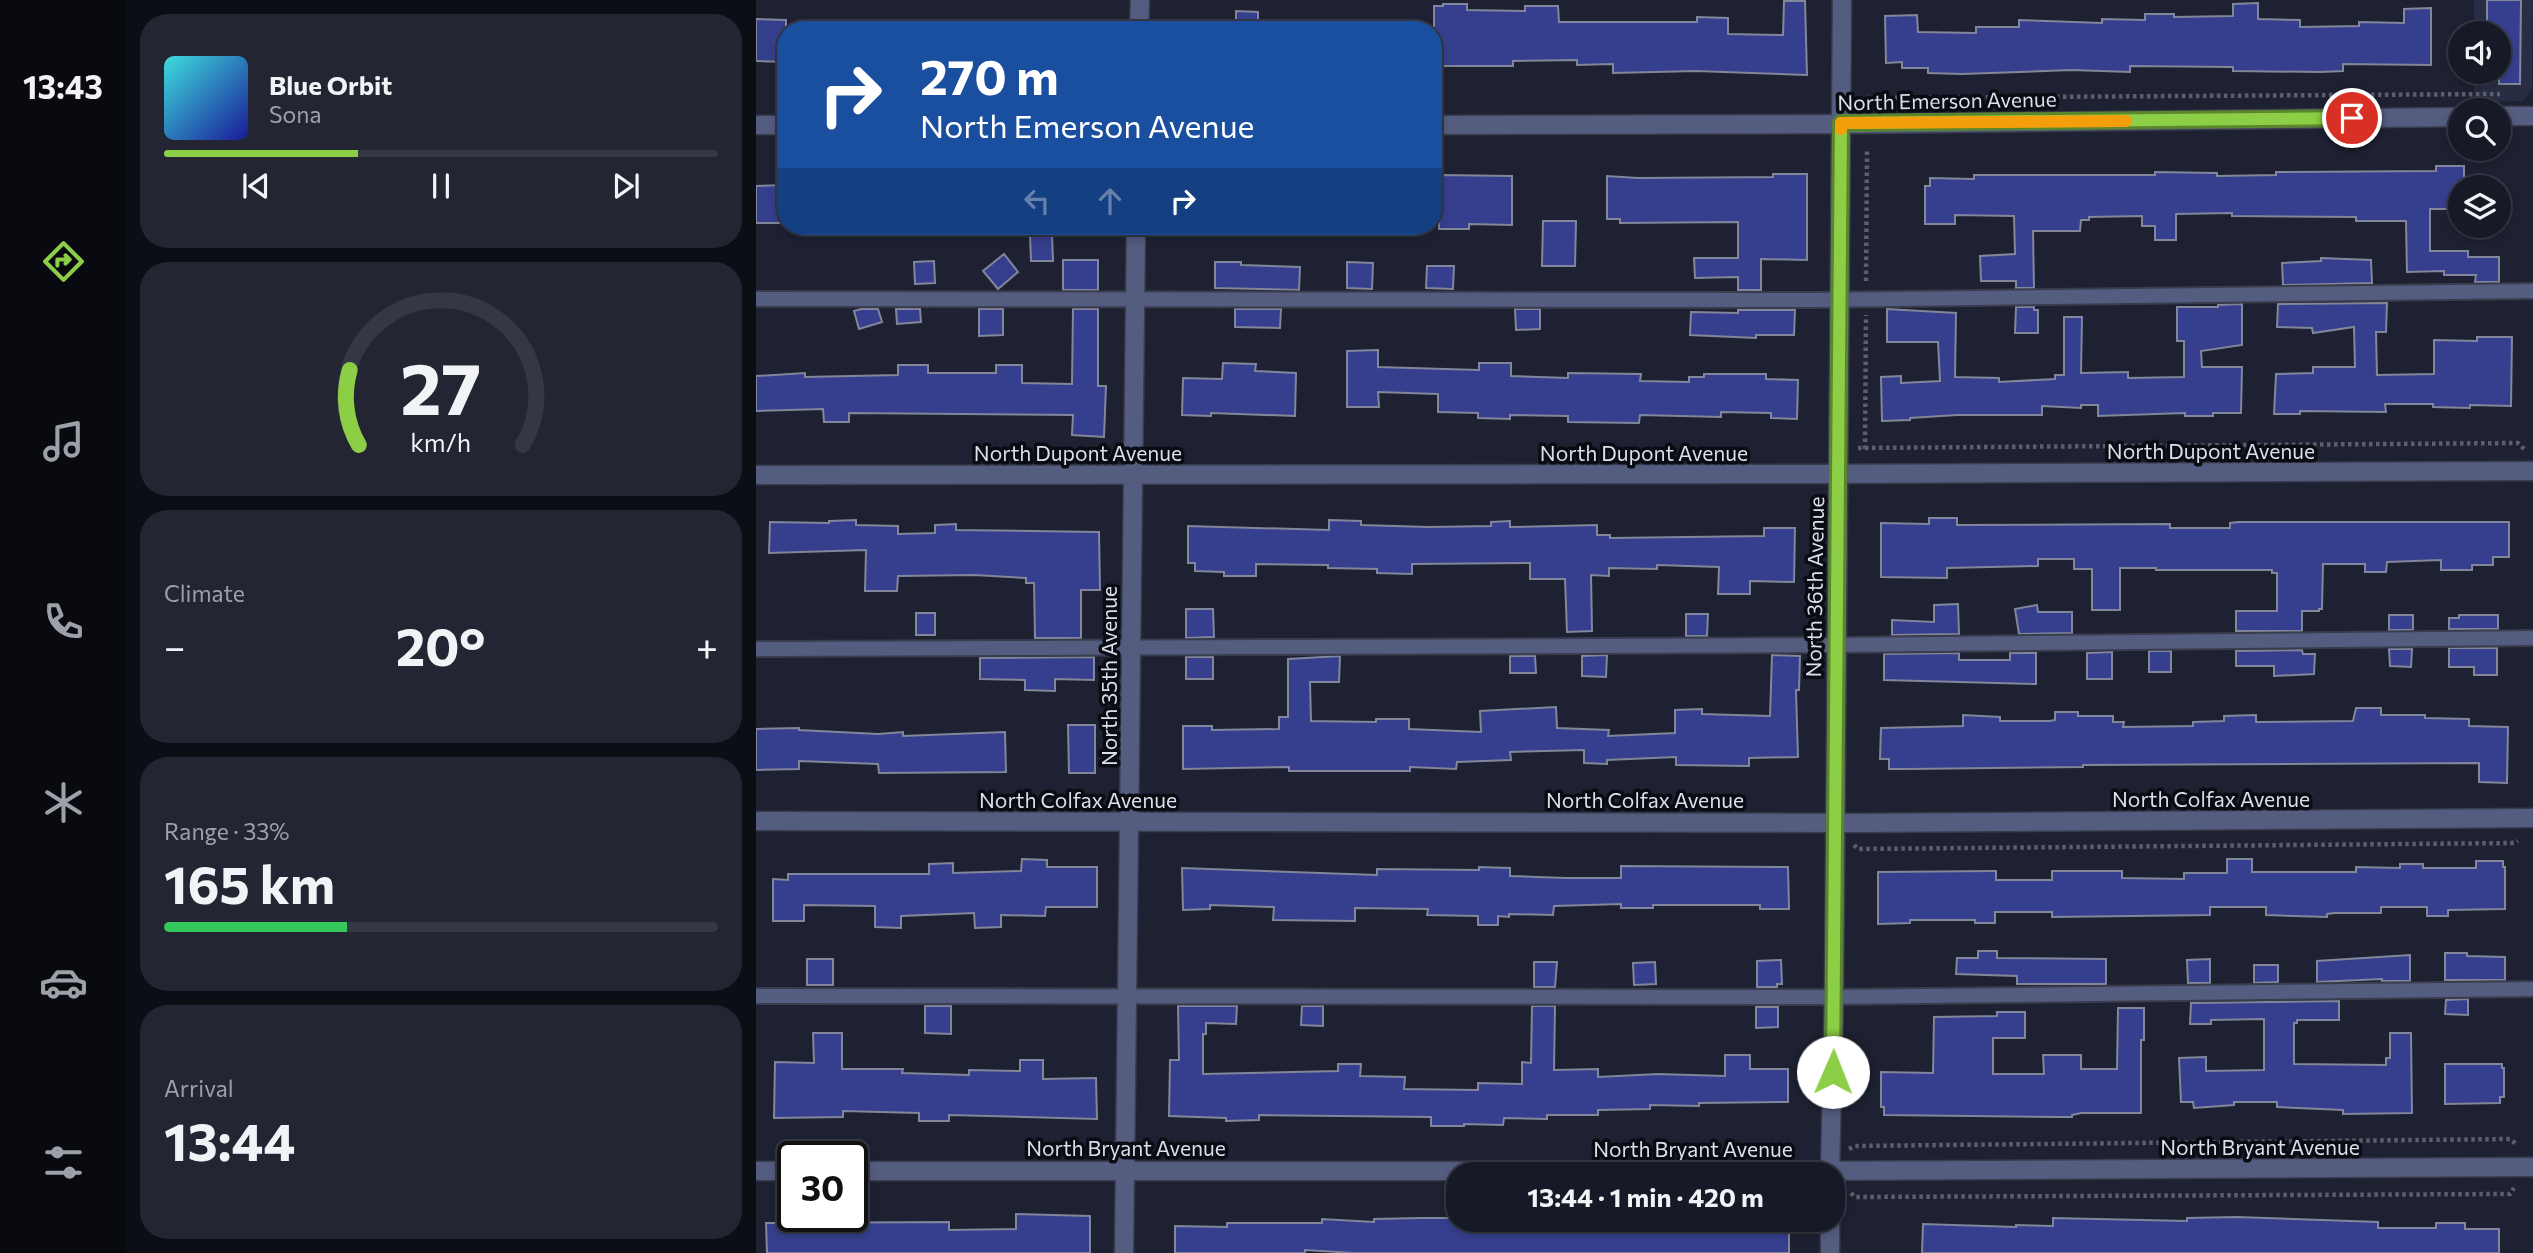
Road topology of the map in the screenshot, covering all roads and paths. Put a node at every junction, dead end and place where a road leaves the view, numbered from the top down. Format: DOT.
graph roads {
  1 [pos="1140,0"];
  2 [pos="1842,0"];
  3 [pos="1139,21"];
  4 [pos="2505,93"];
  5 [pos="1862,103"];
  6 [pos="2511,116"];
  7 [pos="2533,116"];
  8 [pos="2448,117"];
  9 [pos="1841,123"];
  10 [pos="756,125"];
  11 [pos="777,125"];
  12 [pos="1442,125"];
  13 [pos="1136,235"];
  14 [pos="2533,291"];
  15 [pos="756,299"];
  16 [pos="1840,299"];
  17 [pos="1135,300"];
  18 [pos="1858,448"];
  19 [pos="2524,449"];
  20 [pos="2533,471"];
  21 [pos="1838,474"];
  22 [pos="756,475"];
  23 [pos="1132,475"];
  24 [pos="2533,638"];
  25 [pos="1837,645"];
  26 [pos="1129,646"];
  27 [pos="756,649"];
  28 [pos="2533,818"];
  29 [pos="756,821"];
  30 [pos="1130,822"];
  31 [pos="1835,823"];
  32 [pos="2518,841"];
  33 [pos="1853,844"];
  34 [pos="2533,989"];
  35 [pos="1128,995"];
  36 [pos="756,996"];
  37 [pos="1834,996"];
  38 [pos="2516,1144"];
  39 [pos="1849,1150"];
  40 [pos="1830,1162"];
  41 [pos="2533,1167"];
  42 [pos="1124,1170"];
  43 [pos="756,1171"];
  44 [pos="777,1171"];
  45 [pos="868,1171"];
  46 [pos="1446,1171"];
  47 [pos="1845,1172"];
  48 [pos="2514,1188"];
  49 [pos="1852,1193"];
  50 [pos="1830,1232"];
  51 [pos="1125,1253"];
  52 [pos="1830,1253"];
  1 -- 3 [label="street"];
  2 -- 9 [label="street, North 36th Avenue"];
  4 -- 5 [label="path"];
  6 -- 7 [label="street"];
  8 -- 9 [label="street, North Emerson Avenue"];
  9 -- 12 [label="street, North Emerson Avenue"];
  9 -- 16 [label="street, North 36th Avenue"];
  10 -- 11 [label="street"];
  13 -- 17 [label="street, North 35th Avenue"];
  14 -- 16 [label="lane"];
  15 -- 17 [label="lane"];
  16 -- 17 [label="lane"];
  16 -- 21 [label="street, North 36th Avenue"];
  17 -- 23 [label="street, North 35th Avenue"];
  18 -- 19 [label="path"];
  20 -- 21 [label="street, North Dupont Avenue"];
  21 -- 23 [label="street, North Dupont Avenue"];
  21 -- 25 [label="street, North 36th Avenue"];
  22 -- 23 [label="street, North Dupont Avenue"];
  23 -- 26 [label="street, North 35th Avenue"];
  24 -- 25 [label="lane"];
  25 -- 26 [label="lane"];
  25 -- 31 [label="street, North 36th Avenue"];
  26 -- 27 [label="lane"];
  26 -- 30 [label="street, North 35th Avenue"];
  28 -- 31 [label="street, North Colfax Avenue"];
  29 -- 30 [label="street, North Colfax Avenue"];
  30 -- 31 [label="street, North Colfax Avenue"];
  30 -- 35 [label="street, North 35th Avenue"];
  31 -- 37 [label="street, North 36th Avenue"];
  32 -- 33 [label="path"];
  34 -- 37 [label="lane"];
  35 -- 36 [label="lane"];
  35 -- 37 [label="lane"];
  35 -- 42 [label="street, North 35th Avenue"];
  37 -- 40 [label="street, North 36th Avenue"];
  38 -- 39 [label="path"];
  41 -- 47 [label="street, North Bryant Avenue"];
  42 -- 45 [label="street, North Bryant Avenue"];
  42 -- 46 [label="street, North Bryant Avenue"];
  42 -- 51 [label="street, North 35th Avenue"];
  43 -- 44 [label="street"];
  48 -- 49 [label="path"];
  50 -- 52 [label="street"];
}
